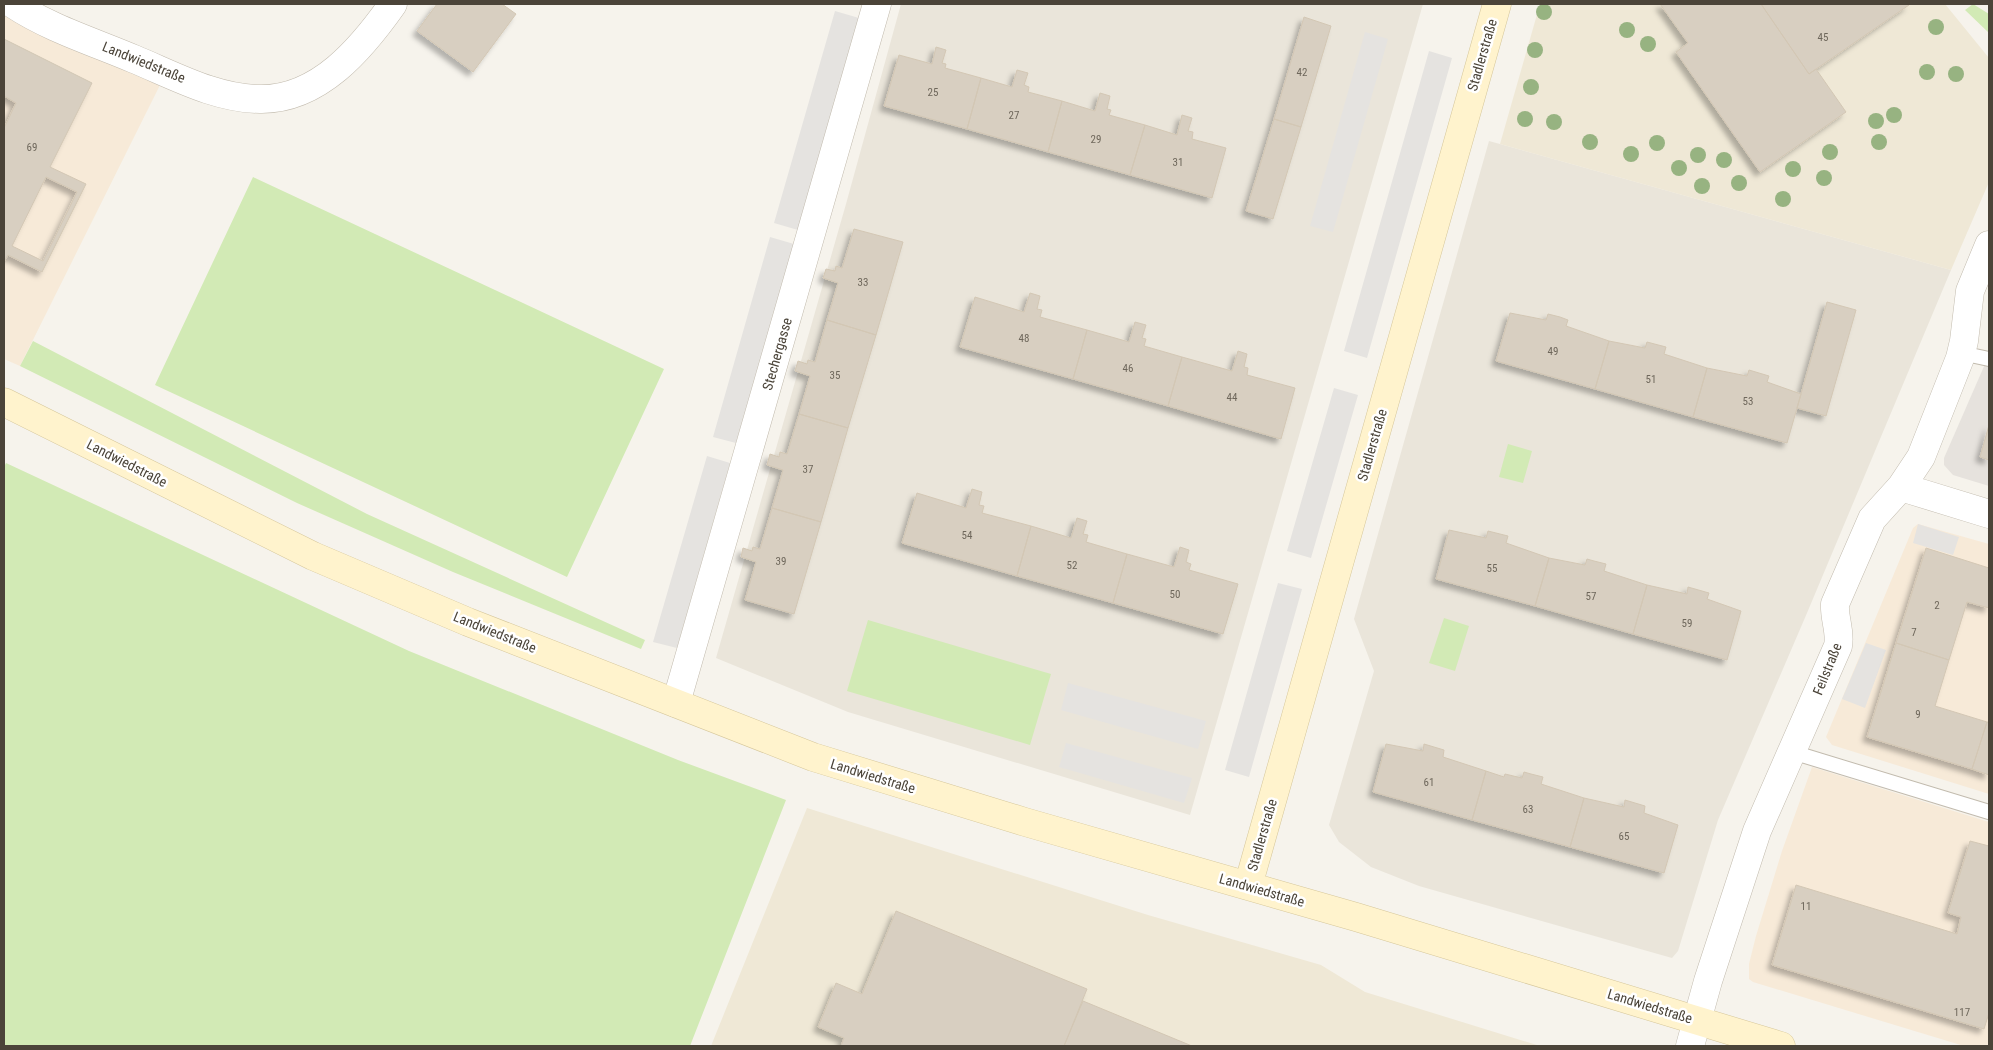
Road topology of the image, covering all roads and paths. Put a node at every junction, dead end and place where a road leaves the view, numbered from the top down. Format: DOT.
graph roads {
  1 [pos="13,4"];
  2 [pos="393,4"];
  3 [pos="877,4"];
  4 [pos="1497,4"];
  5 [pos="1989,245"];
  6 [pos="1961,353"];
  7 [pos="1989,359"];
  8 [pos="4,402"];
  9 [pos="1901,487"];
  10 [pos="1989,514"];
  11 [pos="676,703"];
  12 [pos="1792,752"];
  13 [pos="1989,812"];
  14 [pos="1248,886"];
  15 [pos="1694,1034"];
  16 [pos="1781,1046"];
  1 -- 2 [label="street, Landwiedstraße"];
  3 -- 11 [label="street, Stechergasse"];
  4 -- 14 [label="main road, Stadlerstraße"];
  5 -- 6 [label="street, Feilstraße"];
  6 -- 7 [label="lane"];
  6 -- 9 [label="street, Feilstraße"];
  8 -- 11 [label="main road, Landwiedstraße"];
  9 -- 10 [label="street"];
  9 -- 12 [label="street, Feilstraße"];
  11 -- 14 [label="main road, Landwiedstraße"];
  12 -- 13 [label="lane"];
  12 -- 15 [label="street, Feilstraße"];
  14 -- 15 [label="main road, Landwiedstraße"];
  15 -- 16 [label="main road, Landwiedstraße"];
}
